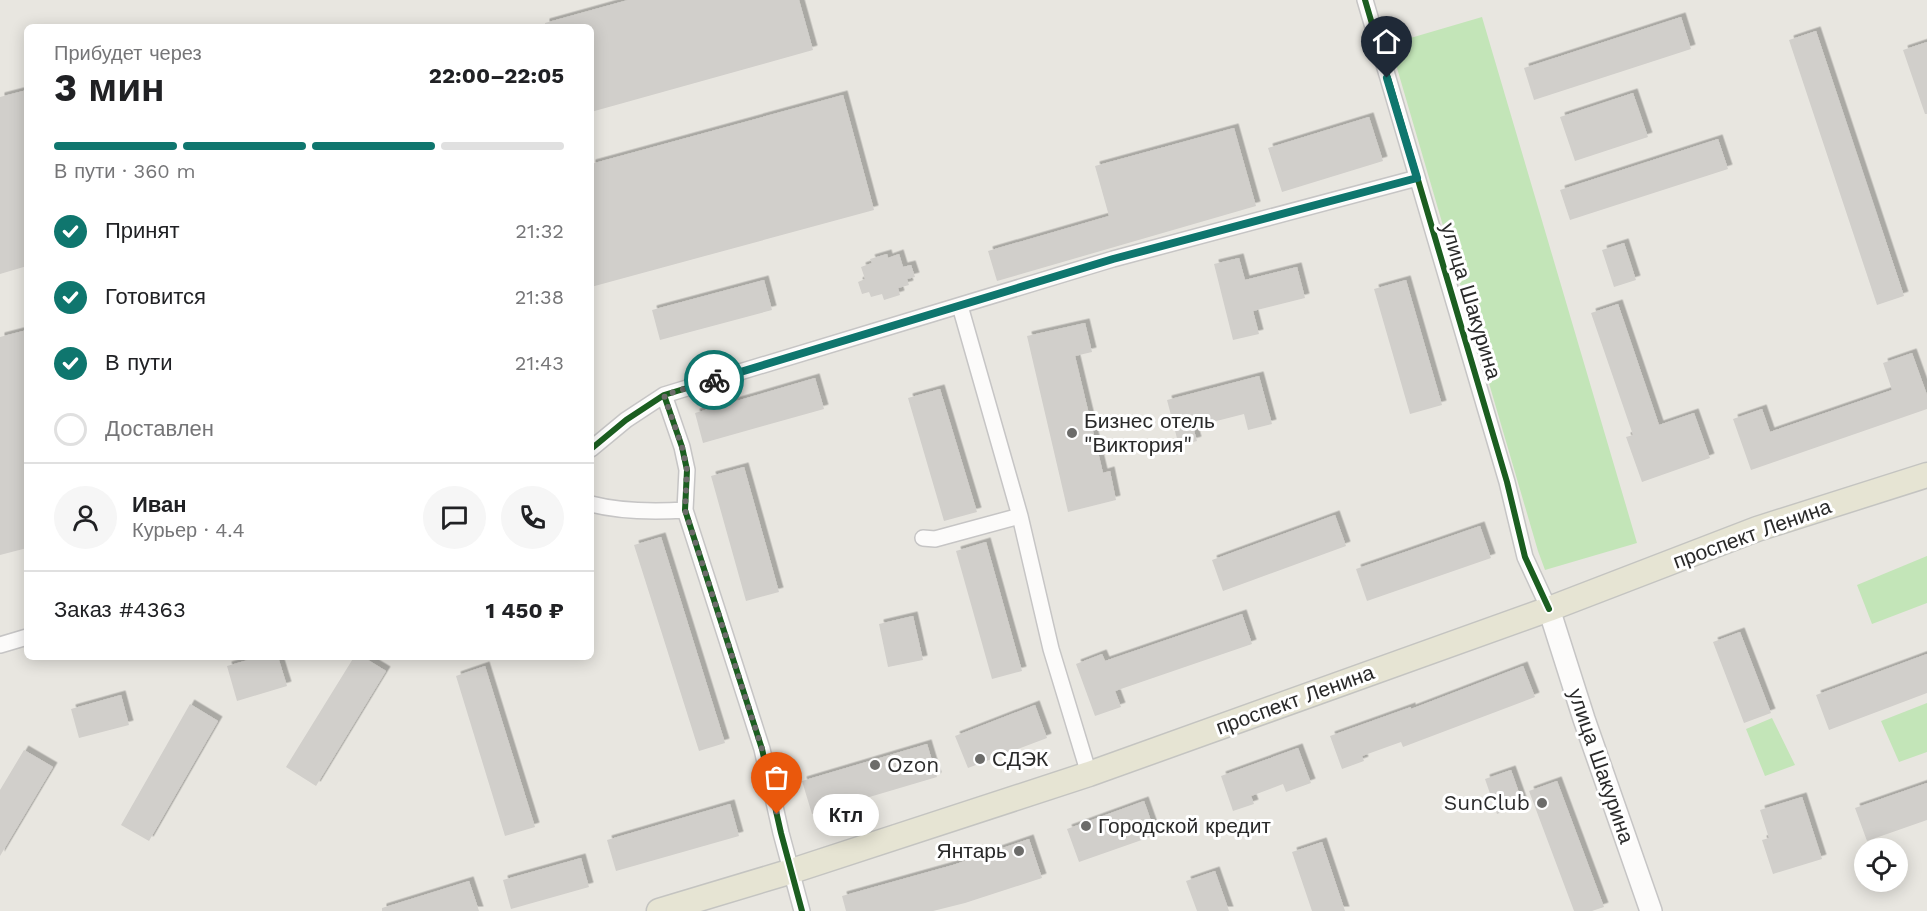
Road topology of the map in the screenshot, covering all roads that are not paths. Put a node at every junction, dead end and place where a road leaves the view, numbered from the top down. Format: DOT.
graph roads {
  1 [pos="1365,0"];
  2 [pos="1417,178"];
  3 [pos="960,306"];
  4 [pos="664,395"];
  5 [pos="594,447"];
  6 [pos="1927,475"];
  7 [pos="594,505"];
  8 [pos="685,510"];
  9 [pos="1020,516"];
  10 [pos="923,538"];
  11 [pos="1549,609"];
  12 [pos="24,638"];
  13 [pos="0,645"];
  14 [pos="1089,774"];
  15 [pos="792,871"];
  16 [pos="659,911"];
  17 [pos="802,911"];
  18 [pos="1652,911"];
  1 -- 2 [label="street, улица Шакурина"];
  2 -- 3 [label="street"];
  2 -- 11 [label="street, улица Шакурина"];
  3 -- 4 [label="street"];
  3 -- 9 [label="street"];
  4 -- 5 [label="street"];
  4 -- 8 [label="street"];
  6 -- 11 [label="main road, проспект Ленина"];
  7 -- 8 [label="street"];
  8 -- 15 [label="street"];
  9 -- 10 [label="street"];
  9 -- 14 [label="street"];
  11 -- 14 [label="main road, проспект Ленина"];
  11 -- 18 [label="main road, улица Шакурина"];
  12 -- 13 [label="street"];
  14 -- 15 [label="main road, проспект Ленина"];
  15 -- 16 [label="main road, проспект Ленина"];
  15 -- 17 [label="street"];
}
